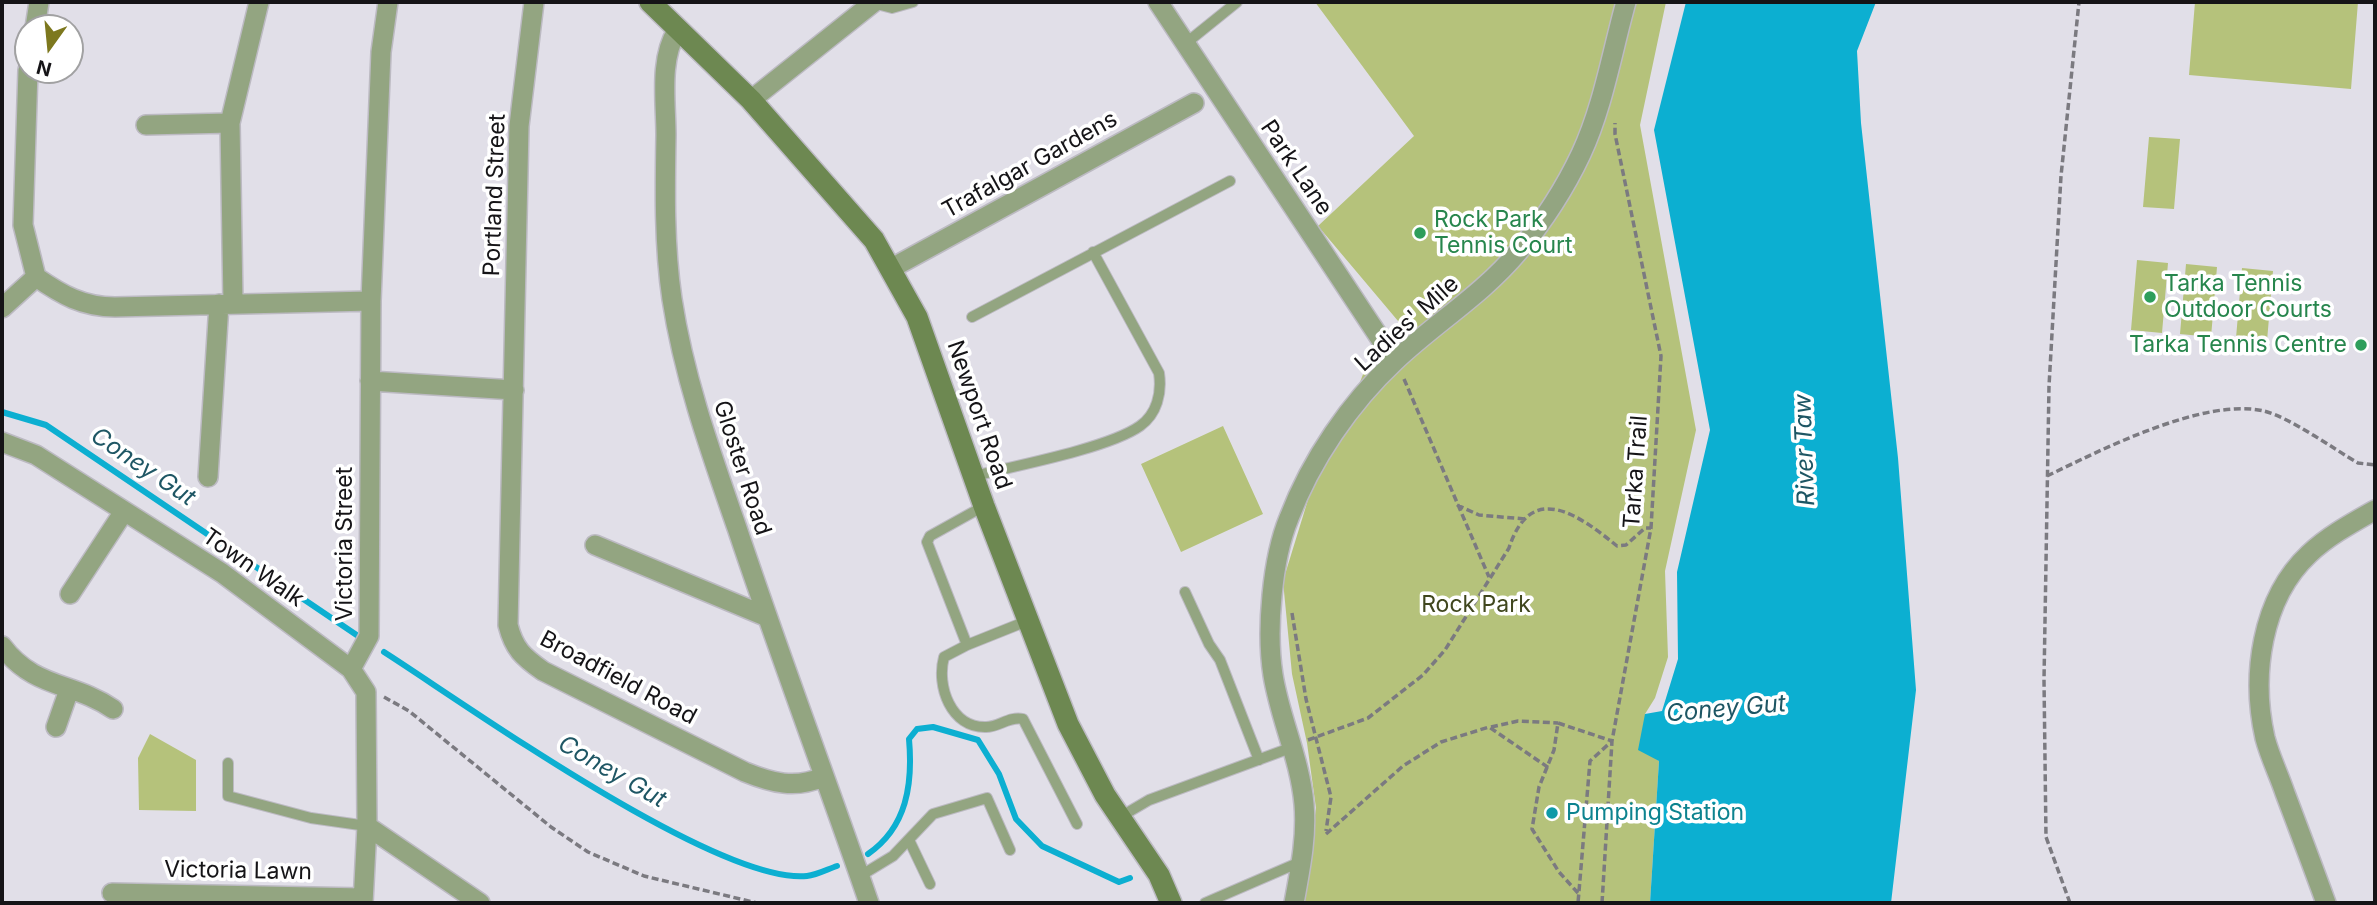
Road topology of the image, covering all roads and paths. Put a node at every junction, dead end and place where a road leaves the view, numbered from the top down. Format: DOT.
graph roads {
  1 [pos="260,2"];
  2 [pos="388,2"];
  3 [pos="534,2"];
  4 [pos="650,2"];
  5 [pos="874,2"];
  6 [pos="913,2"];
  7 [pos="1158,2"];
  8 [pos="1237,2"];
  9 [pos="1626,2"];
  10 [pos="2079,2"];
  11 [pos="677,31"];
  12 [pos="1185,44"];
  13 [pos="28,84"];
  14 [pos="751,100"];
  15 [pos="1194,103"];
  16 [pos="230,123"];
  17 [pos="146,125"];
  18 [pos="1615,134"];
  19 [pos="1230,181"];
  20 [pos="1093,252"];
  21 [pos="890,270"];
  22 [pos="36,277"];
  23 [pos="371,301"];
  24 [pos="226,303"];
  25 [pos="2,308"];
  26 [pos="972,317"];
  27 [pos="1399,369"];
  28 [pos="370,381"];
  29 [pos="1395,386"];
  30 [pos="514,390"];
  31 [pos="2,442"];
  32 [pos="2375,465"];
  33 [pos="974,476"];
  34 [pos="2047,476"];
  35 [pos="208,477"];
  36 [pos="1455,504"];
  37 [pos="984,506"];
  38 [pos="2375,510"];
  39 [pos="123,513"];
  40 [pos="1525,519"];
  41 [pos="1651,528"];
  42 [pos="595,545"];
  43 [pos="1489,577"];
  44 [pos="1185,592"];
  45 [pos="70,594"];
  46 [pos="1292,608"];
  47 [pos="765,617"];
  48 [pos="1027,621"];
  49 [pos="967,645"];
  50 [pos="2,646"];
  51 [pos="351,669"];
  52 [pos="69,690"];
  53 [pos="366,692"];
  54 [pos="113,709"];
  55 [pos="1558,723"];
  56 [pos="57,727"];
  57 [pos="1489,727"];
  58 [pos="1318,736"];
  59 [pos="1612,741"];
  60 [pos="1293,747"];
  61 [pos="1259,760"];
  62 [pos="228,763"];
  63 [pos="1549,768"];
  64 [pos="823,777"];
  65 [pos="1119,817"];
  66 [pos="1077,824"];
  67 [pos="367,826"];
  68 [pos="1326,834"];
  69 [pos="909,841"];
  70 [pos="1324,845"];
  71 [pos="1010,850"];
  72 [pos="1300,862"];
  73 [pos="860,877"];
  74 [pos="930,884"];
  75 [pos="113,893"];
  76 [pos="1578,893"];
  77 [pos="142,898"];
  78 [pos="204,898"];
  79 [pos="363,900"];
  80 [pos="480,903"];
  81 [pos="757,903"];
  82 [pos="869,903"];
  83 [pos="1171,903"];
  84 [pos="1205,903"];
  85 [pos="1294,903"];
  86 [pos="1578,903"];
  87 [pos="1602,903"];
  88 [pos="2070,903"];
  89 [pos="2326,903"];
  1 -- 16 [label="street"];
  2 -- 23 [label="street, Victoria Street"];
  3 -- 30 [label="street, Portland Street"];
  4 -- 11 [label="street, Newport Road"];
  5 -- 6 [label="lane"];
  5 -- 14 [label="street"];
  7 -- 12 [label="street, Park Lane"];
  8 -- 12 [label="lane"];
  9 -- 27 [label="street, Ladies' Mile"];
  10 -- 34 [label="path"];
  11 -- 14 [label="street, Newport Road"];
  11 -- 47 [label="street, Gloster Road"];
  12 -- 27 [label="street, Park Lane"];
  13 -- 22 [label="street"];
  14 -- 21 [label="street, Newport Road"];
  15 -- 21 [label="street, Trafalgar Gardens"];
  16 -- 17 [label="street"];
  16 -- 24 [label="street"];
  18 -- 41 [label="path, Tarka Trail"];
  19 -- 20 [label="lane"];
  20 -- 26 [label="lane"];
  20 -- 33 [label="lane"];
  21 -- 33 [label="street, Newport Road"];
  22 -- 24 [label="street"];
  22 -- 25 [label="street"];
  23 -- 24 [label="street"];
  23 -- 28 [label="street, Victoria Street"];
  24 -- 35 [label="street"];
  27 -- 29 [label="path"];
  27 -- 36 [label="path"];
  27 -- 60 [label="street, Ladies' Mile"];
  28 -- 30 [label="street"];
  28 -- 51 [label="street, Victoria Street"];
  30 -- 64 [label="street, Broadfield Road"];
  31 -- 39 [label="street, Town Walk"];
  32 -- 34 [label="path"];
  33 -- 37 [label="street, Newport Road"];
  34 -- 88 [label="path"];
  36 -- 40 [label="path"];
  36 -- 43 [label="path"];
  37 -- 48 [label="street, Newport Road"];
  37 -- 49 [label="lane"];
  38 -- 89 [label="street"];
  39 -- 45 [label="street"];
  39 -- 51 [label="street, Town Walk"];
  40 -- 41 [label="path"];
  40 -- 43 [label="path"];
  41 -- 59 [label="path, Tarka Trail"];
  42 -- 47 [label="street"];
  43 -- 58 [label="path"];
  44 -- 61 [label="lane"];
  46 -- 58 [label="path"];
  47 -- 64 [label="street, Gloster Road"];
  48 -- 49 [label="lane"];
  48 -- 65 [label="street, Newport Road"];
  49 -- 66 [label="lane"];
  50 -- 52 [label="street"];
  51 -- 53 [label="street"];
  52 -- 54 [label="street"];
  52 -- 56 [label="street"];
  53 -- 67 [label="street"];
  53 -- 81 [label="path"];
  55 -- 57 [label="path"];
  55 -- 59 [label="path"];
  55 -- 63 [label="path"];
  57 -- 63 [label="path"];
  57 -- 68 [label="path"];
  58 -- 60 [label="path"];
  58 -- 68 [label="path"];
  59 -- 76 [label="path"];
  59 -- 87 [label="path, Tarka Trail"];
  60 -- 61 [label="lane"];
  60 -- 72 [label="street, Ladies' Mile"];
  61 -- 65 [label="lane"];
  62 -- 67 [label="lane"];
  63 -- 76 [label="path"];
  64 -- 73 [label="street, Gloster Road"];
  65 -- 83 [label="street, Newport Road"];
  67 -- 79 [label="street"];
  67 -- 80 [label="street"];
  68 -- 70 [label="path"];
  69 -- 71 [label="lane"];
  69 -- 73 [label="lane"];
  69 -- 74 [label="lane"];
  72 -- 84 [label="lane"];
  72 -- 85 [label="street, Ladies' Mile"];
  73 -- 82 [label="street, Gloster Road"];
  75 -- 77 [label="street, Victoria Lawn"];
  76 -- 86 [label="path"];
  77 -- 78 [label="street, Victoria Lawn"];
  78 -- 79 [label="street, Victoria Lawn"];
}
